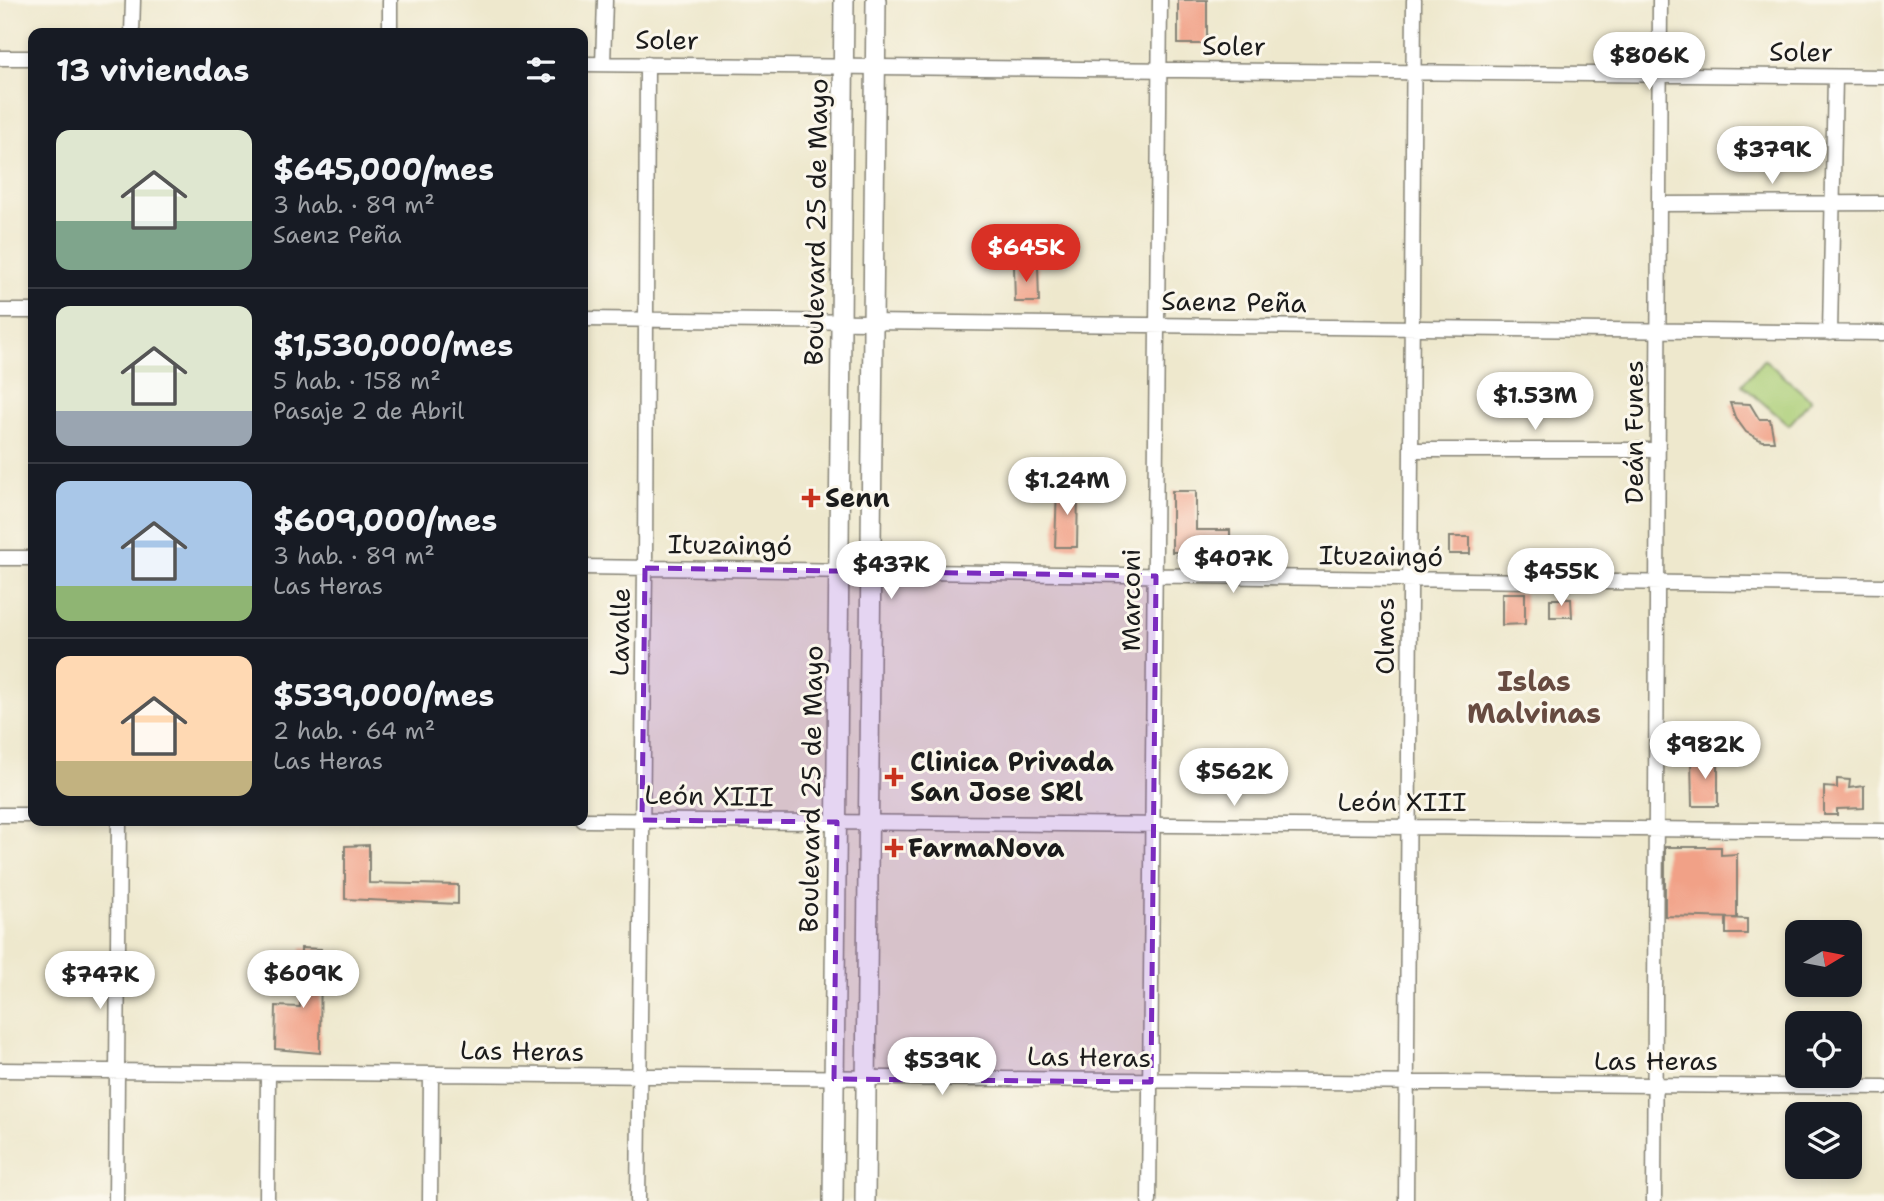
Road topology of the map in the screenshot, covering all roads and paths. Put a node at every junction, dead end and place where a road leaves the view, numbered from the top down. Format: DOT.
graph roads {
  1 [pos="133,0"];
  2 [pos="390,0"];
  3 [pos="605,0"];
  4 [pos="844,0"];
  5 [pos="876,0"];
  6 [pos="1160,0"];
  7 [pos="1414,0"];
  8 [pos="1660,0"];
  9 [pos="132,28"];
  10 [pos="390,28"];
  11 [pos="0,58"];
  12 [pos="28,58"];
  13 [pos="588,64"];
  14 [pos="603,64"];
  15 [pos="647,64"];
  16 [pos="844,66"];
  17 [pos="876,67"];
  18 [pos="1160,70"];
  19 [pos="1414,72"];
  20 [pos="1660,75"];
  21 [pos="1835,77"];
  22 [pos="1884,78"];
  23 [pos="1833,203"];
  24 [pos="1884,203"];
  25 [pos="1659,204"];
  26 [pos="0,311"];
  27 [pos="28,311"];
  28 [pos="588,319"];
  29 [pos="645,320"];
  30 [pos="841,322"];
  31 [pos="873,323"];
  32 [pos="1158,326"];
  33 [pos="1412,328"];
  34 [pos="1659,331"];
  35 [pos="1830,333"];
  36 [pos="1884,333"];
  37 [pos="1411,450"];
  38 [pos="1658,450"];
  39 [pos="0,558"];
  40 [pos="28,558"];
  41 [pos="588,567"];
  42 [pos="645,568"];
  43 [pos="839,571"];
  44 [pos="871,571"];
  45 [pos="1156,576"];
  46 [pos="1410,581"];
  47 [pos="1657,583"];
  48 [pos="1884,586"];
  49 [pos="0,815"];
  50 [pos="28,815"];
  51 [pos="588,820"];
  52 [pos="642,820"];
  53 [pos="837,822"];
  54 [pos="869,822"];
  55 [pos="1154,825"];
  56 [pos="118,826"];
  57 [pos="1408,827"];
  58 [pos="1656,829"];
  59 [pos="1884,831"];
  60 [pos="0,1070"];
  61 [pos="117,1072"];
  62 [pos="268,1074"];
  63 [pos="431,1075"];
  64 [pos="639,1077"];
  65 [pos="834,1079"];
  66 [pos="866,1079"];
  67 [pos="1151,1082"];
  68 [pos="1407,1084"];
  69 [pos="1655,1086"];
  70 [pos="1884,1087"];
  71 [pos="116,1201"];
  72 [pos="267,1201"];
  73 [pos="430,1201"];
  74 [pos="638,1201"];
  75 [pos="833,1201"];
  76 [pos="865,1201"];
  77 [pos="1149,1201"];
  78 [pos="1406,1201"];
  79 [pos="1654,1201"];
  1 -- 9 [label="street"];
  2 -- 10 [label="street"];
  3 -- 14 [label="street"];
  4 -- 16 [label="street, Boulevard 25 de Mayo"];
  5 -- 17 [label="street"];
  6 -- 18 [label="street, Marconi"];
  7 -- 19 [label="street, Olmos"];
  8 -- 20 [label="street, Deán Funes"];
  11 -- 12 [label="street"];
  13 -- 14 [label="street, Soler"];
  14 -- 15 [label="street, Soler"];
  15 -- 16 [label="street, Soler"];
  15 -- 29 [label="street, Lavalle"];
  16 -- 17 [label="street, Soler"];
  16 -- 30 [label="street, Boulevard 25 de Mayo"];
  17 -- 18 [label="street, Soler"];
  17 -- 31 [label="street"];
  18 -- 19 [label="street, Soler"];
  18 -- 32 [label="street, Marconi"];
  19 -- 20 [label="street, Soler"];
  19 -- 33 [label="street, Olmos"];
  20 -- 21 [label="street, Soler"];
  20 -- 25 [label="street, Deán Funes"];
  21 -- 22 [label="street, Soler"];
  21 -- 23 [label="street"];
  23 -- 24 [label="street"];
  23 -- 25 [label="street"];
  23 -- 35 [label="street"];
  25 -- 34 [label="street, Deán Funes"];
  26 -- 27 [label="street"];
  28 -- 29 [label="street, Saenz Peña"];
  29 -- 30 [label="street, Saenz Peña"];
  29 -- 42 [label="street, Lavalle"];
  30 -- 31 [label="street, Saenz Peña"];
  30 -- 43 [label="street, Boulevard 25 de Mayo"];
  31 -- 32 [label="street, Saenz Peña"];
  31 -- 44 [label="street"];
  32 -- 33 [label="street, Saenz Peña"];
  32 -- 45 [label="street, Marconi"];
  33 -- 34 [label="street, Saenz Peña"];
  33 -- 37 [label="street, Olmos"];
  34 -- 35 [label="street, Saenz Peña"];
  34 -- 38 [label="street, Deán Funes"];
  35 -- 36 [label="street, Saenz Peña"];
  37 -- 38 [label="street"];
  37 -- 46 [label="street, Olmos"];
  38 -- 47 [label="street, Deán Funes"];
  39 -- 40 [label="street"];
  41 -- 42 [label="street, Ituzaingó"];
  42 -- 43 [label="street, Ituzaingó"];
  42 -- 52 [label="street, Lavalle"];
  43 -- 44 [label="street, Ituzaingó"];
  43 -- 53 [label="street, Boulevard 25 de Mayo"];
  44 -- 45 [label="street, Ituzaingó"];
  44 -- 54 [label="street"];
  45 -- 46 [label="street, Ituzaingó"];
  45 -- 55 [label="street, Marconi"];
  46 -- 47 [label="street, Ituzaingó"];
  46 -- 57 [label="street, Olmos"];
  47 -- 48 [label="street, Ituzaingó"];
  47 -- 58 [label="street, Deán Funes"];
  49 -- 50 [label="street"];
  51 -- 52 [label="street, León XIII"];
  52 -- 53 [label="street, León XIII"];
  52 -- 64 [label="street, Lavalle"];
  53 -- 54 [label="street, León XIII"];
  53 -- 65 [label="street, Boulevard 25 de Mayo"];
  54 -- 55 [label="street, León XIII"];
  54 -- 66 [label="street"];
  55 -- 57 [label="street, León XIII"];
  55 -- 67 [label="street, Marconi"];
  56 -- 61 [label="street"];
  57 -- 58 [label="street, León XIII"];
  57 -- 68 [label="street, Olmos"];
  58 -- 59 [label="street, León XIII"];
  58 -- 69 [label="street, Deán Funes"];
  60 -- 61 [label="street, Las Heras"];
  61 -- 62 [label="street, Las Heras"];
  61 -- 71 [label="street"];
  62 -- 63 [label="street, Las Heras"];
  62 -- 72 [label="street"];
  63 -- 64 [label="street, Las Heras"];
  63 -- 73 [label="street"];
  64 -- 65 [label="street, Las Heras"];
  64 -- 74 [label="street, Lavalle"];
  65 -- 66 [label="street, Las Heras"];
  65 -- 75 [label="street, Boulevard 25 de Mayo"];
  66 -- 67 [label="street, Las Heras"];
  66 -- 76 [label="street"];
  67 -- 68 [label="street, Las Heras"];
  67 -- 77 [label="street, Marconi"];
  68 -- 69 [label="street, Las Heras"];
  68 -- 78 [label="street, Olmos"];
  69 -- 70 [label="street, Las Heras"];
  69 -- 79 [label="street, Deán Funes"];
}
